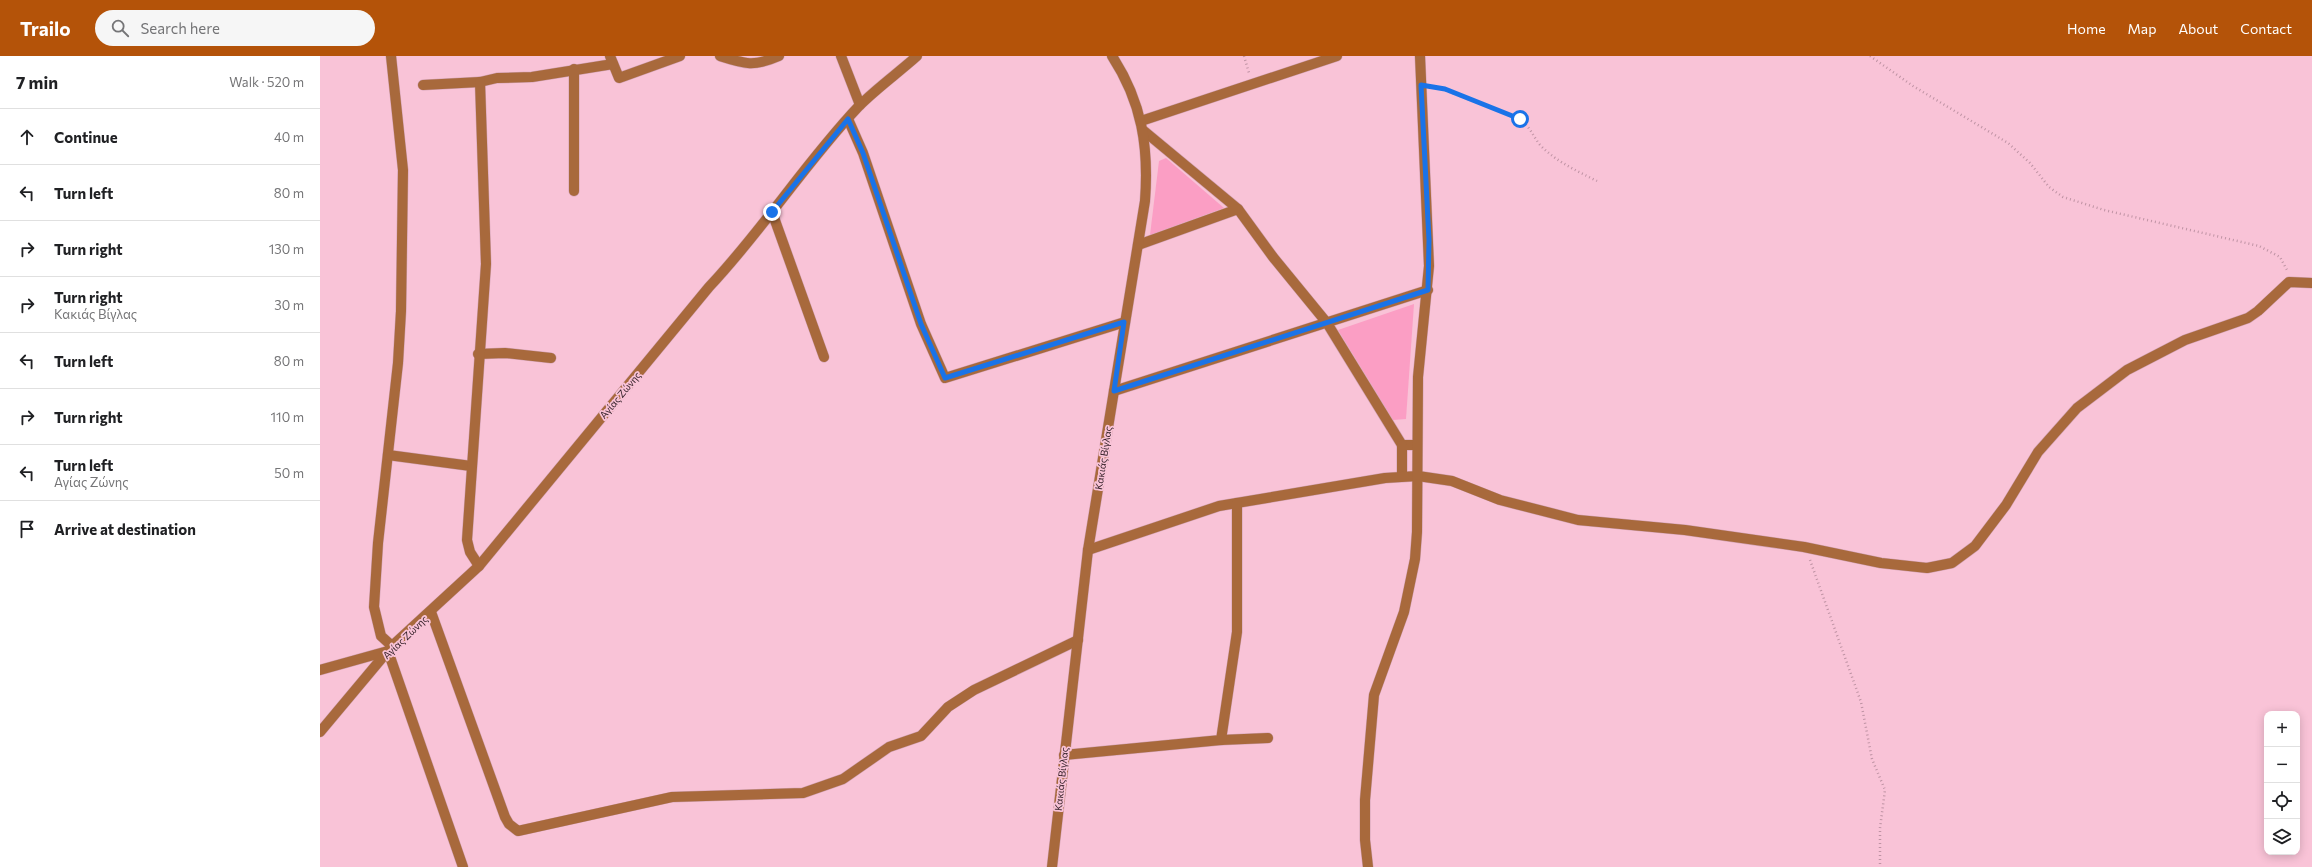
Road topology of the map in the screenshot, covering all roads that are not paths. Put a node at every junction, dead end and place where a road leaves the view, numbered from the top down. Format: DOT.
graph roads {
  1 [pos="391,56"];
  2 [pos="680,56"];
  3 [pos="720,56"];
  4 [pos="779,56"];
  5 [pos="841,56"];
  6 [pos="917,56"];
  7 [pos="1112,56"];
  8 [pos="1337,56"];
  9 [pos="1420,56"];
  10 [pos="612,60"];
  11 [pos="574,69"];
  12 [pos="480,82"];
  13 [pos="423,85"];
  14 [pos="860,105"];
  15 [pos="848,119"];
  16 [pos="1142,120"];
  17 [pos="1144,131"];
  18 [pos="574,190"];
  19 [pos="1238,209"];
  20 [pos="772,212"];
  21 [pos="1138,245"];
  22 [pos="2312,283"];
  23 [pos="1428,290"];
  24 [pos="1124,322"];
  25 [pos="1327,323"];
  26 [pos="478,354"];
  27 [pos="824,357"];
  28 [pos="551,358"];
  29 [pos="1114,391"];
  30 [pos="1402,445"];
  31 [pos="1417,445"];
  32 [pos="388,455"];
  33 [pos="471,466"];
  34 [pos="1402,476"];
  35 [pos="1418,476"];
  36 [pos="1237,503"];
  37 [pos="1088,550"];
  38 [pos="479,566"];
  39 [pos="431,612"];
  40 [pos="1078,640"];
  41 [pos="390,649"];
  42 [pos="320,670"];
  43 [pos="320,732"];
  44 [pos="1268,738"];
  45 [pos="1221,740"];
  46 [pos="1064,754"];
  47 [pos="463,867"];
  48 [pos="1052,867"];
  49 [pos="1368,867"];
  1 -- 32 [label="street"];
  2 -- 10 [label="street"];
  3 -- 4 [label="street"];
  5 -- 14 [label="street"];
  6 -- 14 [label="street, Αγίας Ζώνης"];
  7 -- 16 [label="street, Κακιάς Βίγλας"];
  8 -- 16 [label="street"];
  9 -- 23 [label="street"];
  10 -- 11 [label="street"];
  11 -- 12 [label="street"];
  11 -- 18 [label="street"];
  12 -- 13 [label="street"];
  12 -- 26 [label="street"];
  14 -- 15 [label="street, Αγίας Ζώνης"];
  15 -- 20 [label="street, Αγίας Ζώνης"];
  15 -- 24 [label="street"];
  16 -- 17 [label="street, Κακιάς Βίγλας"];
  17 -- 19 [label="street"];
  17 -- 21 [label="street, Κακιάς Βίγλας"];
  19 -- 21 [label="street"];
  19 -- 25 [label="street"];
  20 -- 27 [label="street"];
  20 -- 38 [label="street, Αγίας Ζώνης"];
  21 -- 24 [label="street, Κακιάς Βίγλας"];
  22 -- 35 [label="street"];
  23 -- 25 [label="street"];
  23 -- 31 [label="street"];
  24 -- 29 [label="street, Κακιάς Βίγλας"];
  25 -- 29 [label="street"];
  25 -- 30 [label="street"];
  26 -- 28 [label="street"];
  26 -- 33 [label="street"];
  29 -- 37 [label="street, Κακιάς Βίγλας"];
  30 -- 31 [label="street"];
  30 -- 34 [label="street"];
  31 -- 35 [label="street"];
  32 -- 33 [label="street"];
  32 -- 41 [label="street"];
  33 -- 38 [label="street"];
  34 -- 35 [label="street"];
  34 -- 36 [label="street"];
  35 -- 49 [label="street"];
  36 -- 37 [label="street"];
  36 -- 45 [label="street"];
  37 -- 40 [label="street, Κακιάς Βίγλας"];
  38 -- 39 [label="street, Αγίας Ζώνης"];
  39 -- 40 [label="street"];
  39 -- 41 [label="street, Αγίας Ζώνης"];
  40 -- 46 [label="street, Κακιάς Βίγλας"];
  41 -- 42 [label="street"];
  41 -- 43 [label="street, Αγίας Ζώνης"];
  41 -- 47 [label="street"];
  44 -- 45 [label="street"];
  45 -- 46 [label="street"];
  46 -- 48 [label="street, Κακιάς Βίγλας"];
}
